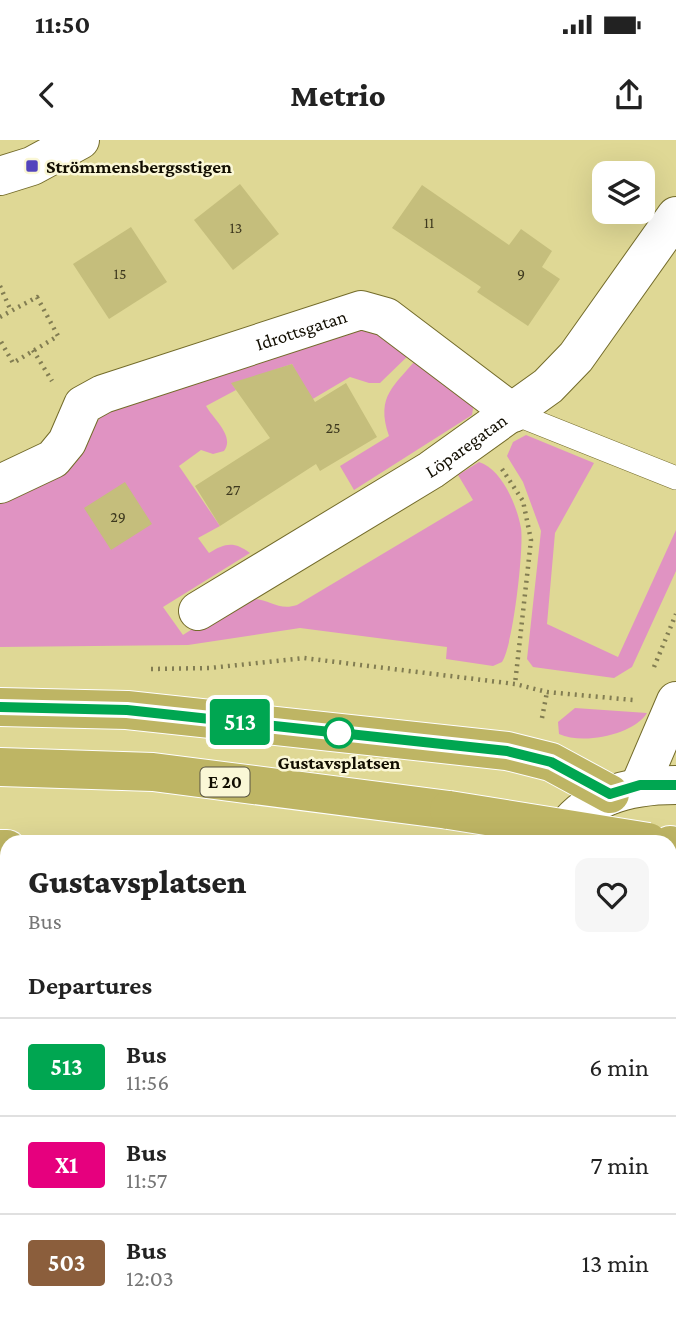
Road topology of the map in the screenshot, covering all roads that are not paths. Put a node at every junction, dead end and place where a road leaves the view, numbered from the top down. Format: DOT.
graph roads {
  1 [pos="80,140"];
  2 [pos="0,176"];
  3 [pos="676,216"];
  4 [pos="513,413"];
  5 [pos="676,478"];
  6 [pos="0,485"];
  7 [pos="198,611"];
  8 [pos="657,693"];
  9 [pos="0,707"];
  10 [pos="0,768"];
  11 [pos="642,788"];
  12 [pos="563,835"];
  13 [pos="604,835"];
  1 -- 2 [label="street"];
  3 -- 4 [label="street, Löparegatan"];
  4 -- 5 [label="lane"];
  4 -- 6 [label="street, Idrottsgatan"];
  4 -- 7 [label="street, Löparegatan"];
  8 -- 11 [label="street"];
  9 -- 11 [label="highway"];
  10 -- 13 [label="highway, E 20, bridge"];
  11 -- 12 [label="street"];
}
